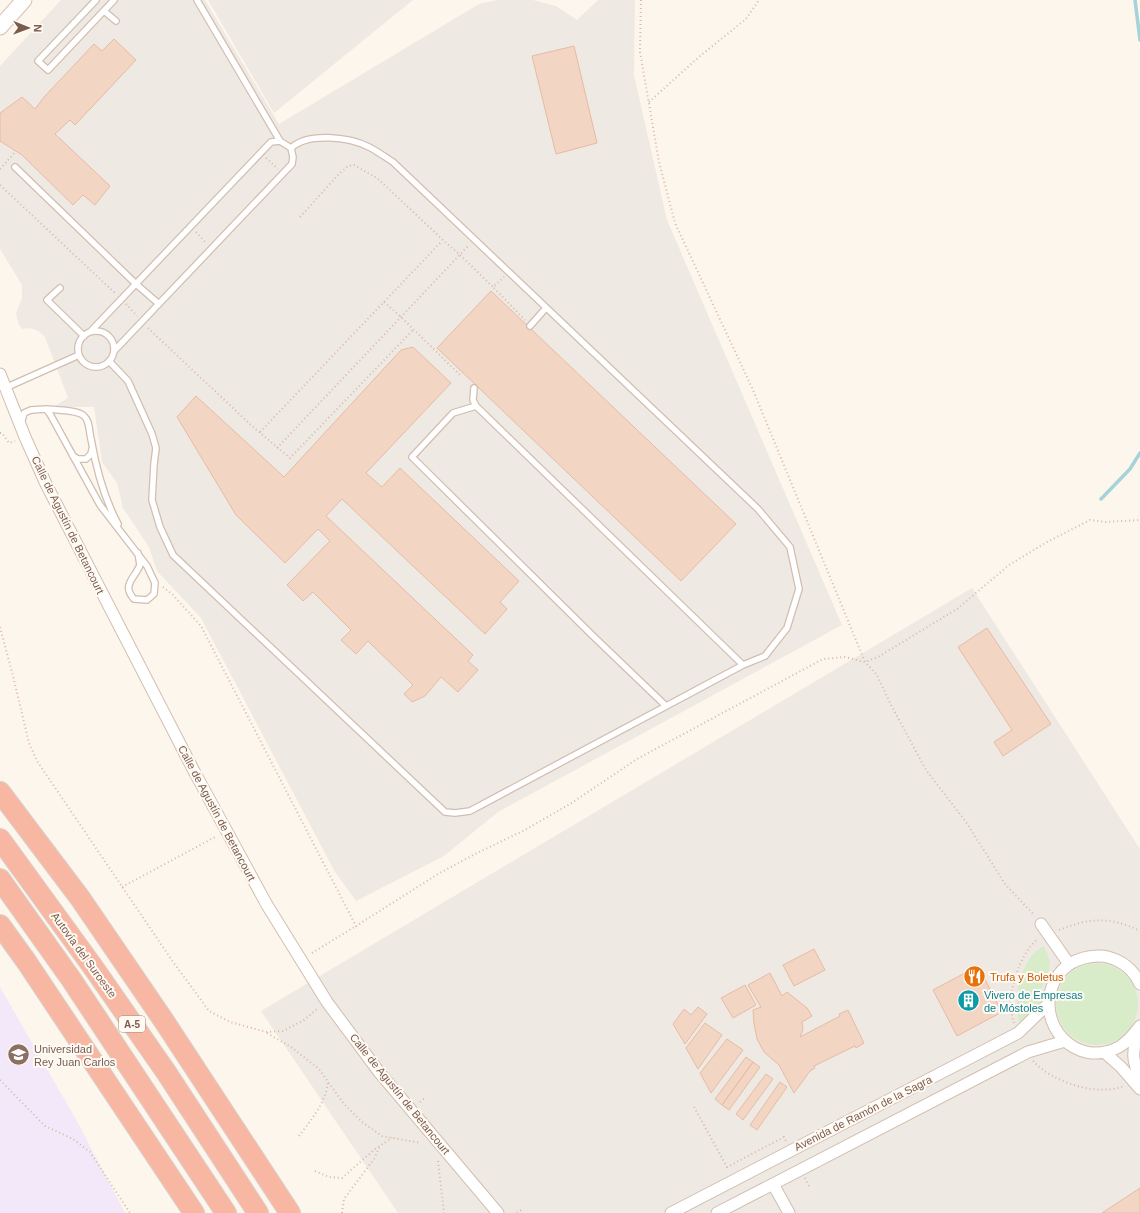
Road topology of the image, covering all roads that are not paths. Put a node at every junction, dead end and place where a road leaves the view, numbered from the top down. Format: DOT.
graph roads {
  1 [pos="24,0"];
  2 [pos="96,0"];
  3 [pos="114,0"];
  4 [pos="197,0"];
  5 [pos="104,11"];
  6 [pos="116,21"];
  7 [pos="0,27"];
  8 [pos="280,141"];
  9 [pos="291,148"];
  10 [pos="15,167"];
  11 [pos="136,284"];
  12 [pos="60,288"];
  13 [pos="159,304"];
  14 [pos="546,308"];
  15 [pos="530,326"];
  16 [pos="91,332"];
  17 [pos="84,336"];
  18 [pos="114,351"];
  19 [pos="79,355"];
  20 [pos="109,361"];
  21 [pos="0,374"];
  22 [pos="5,388"];
  23 [pos="474,388"];
  24 [pos="476,406"];
  25 [pos="46,409"];
  26 [pos="23,433"];
  27 [pos="92,446"];
  28 [pos="72,455"];
  29 [pos="129,543"];
  30 [pos="138,553"];
  31 [pos="743,665"];
  32 [pos="666,706"];
  33 [pos="0,789"];
  34 [pos="0,792"];
  35 [pos="14,811"];
  36 [pos="0,839"];
  37 [pos="0,879"];
  38 [pos="1042,924"];
  39 [pos="0,925"];
  40 [pos="1068,964"];
  41 [pos="1140,984"];
  42 [pos="1048,1004"];
  43 [pos="1140,1026"];
  44 [pos="1065,1041"];
  45 [pos="1104,1052"];
  46 [pos="1138,1083"];
  47 [pos="773,1184"];
  48 [pos="194,1213"];
  49 [pos="226,1213"];
  50 [pos="258,1213"];
  51 [pos="290,1213"];
  52 [pos="498,1213"];
  53 [pos="671,1213"];
  54 [pos="717,1213"];
  55 [pos="789,1213"];
  1 -- 7 [label="main road"];
  2 -- 5 [label="lane"];
  3 -- 5 [label="lane"];
  4 -- 8 [label="lane"];
  5 -- 6 [label="lane"];
  8 -- 9 [label="lane"];
  8 -- 11 [label="lane"];
  9 -- 13 [label="lane"];
  9 -- 14 [label="lane"];
  10 -- 11 [label="lane"];
  11 -- 13 [label="lane"];
  11 -- 16 [label="lane"];
  12 -- 17 [label="lane"];
  13 -- 18 [label="lane"];
  14 -- 15 [label="lane"];
  14 -- 31 [label="lane"];
  16 -- 17 [label="lane"];
  16 -- 18 [label="lane"];
  17 -- 19 [label="lane"];
  18 -- 20 [label="lane"];
  19 -- 20 [label="lane"];
  19 -- 22 [label="lane"];
  20 -- 32 [label="lane"];
  21 -- 22 [label="street, Calle de Agustín de Betancourt"];
  22 -- 26 [label="street, Calle de Agustín de Betancourt"];
  23 -- 24 [label="lane"];
  24 -- 31 [label="lane"];
  24 -- 32 [label="lane"];
  25 -- 26 [label="lane"];
  25 -- 27 [label="lane"];
  25 -- 28 [label="lane"];
  26 -- 52 [label="street, Calle de Agustín de Betancourt"];
  27 -- 28 [label="lane"];
  27 -- 29 [label="lane"];
  28 -- 29 [label="lane"];
  29 -- 30 [label="lane"];
  30 -- 30 [label="lane"];
  31 -- 32 [label="lane"];
  33 -- 35 [label="highway"];
  34 -- 35 [label="highway"];
  35 -- 51 [label="highway"];
  36 -- 50 [label="highway, Autovía del Suroeste / A-5"];
  37 -- 49 [label="highway, A-5"];
  38 -- 40 [label="street"];
  39 -- 48 [label="highway"];
  40 -- 41 [label="street"];
  40 -- 42 [label="street"];
  42 -- 44 [label="street"];
  42 -- 53 [label="street, Avenida de Ramón de la Sagra"];
  43 -- 45 [label="street"];
  43 -- 46 [label="street"];
  44 -- 45 [label="street"];
  44 -- 47 [label="street, Avenida de Ramón de la Sagra"];
  45 -- 46 [label="street"];
  47 -- 54 [label="street, Avenida de Ramón de la Sagra"];
  47 -- 55 [label="street"];
}
